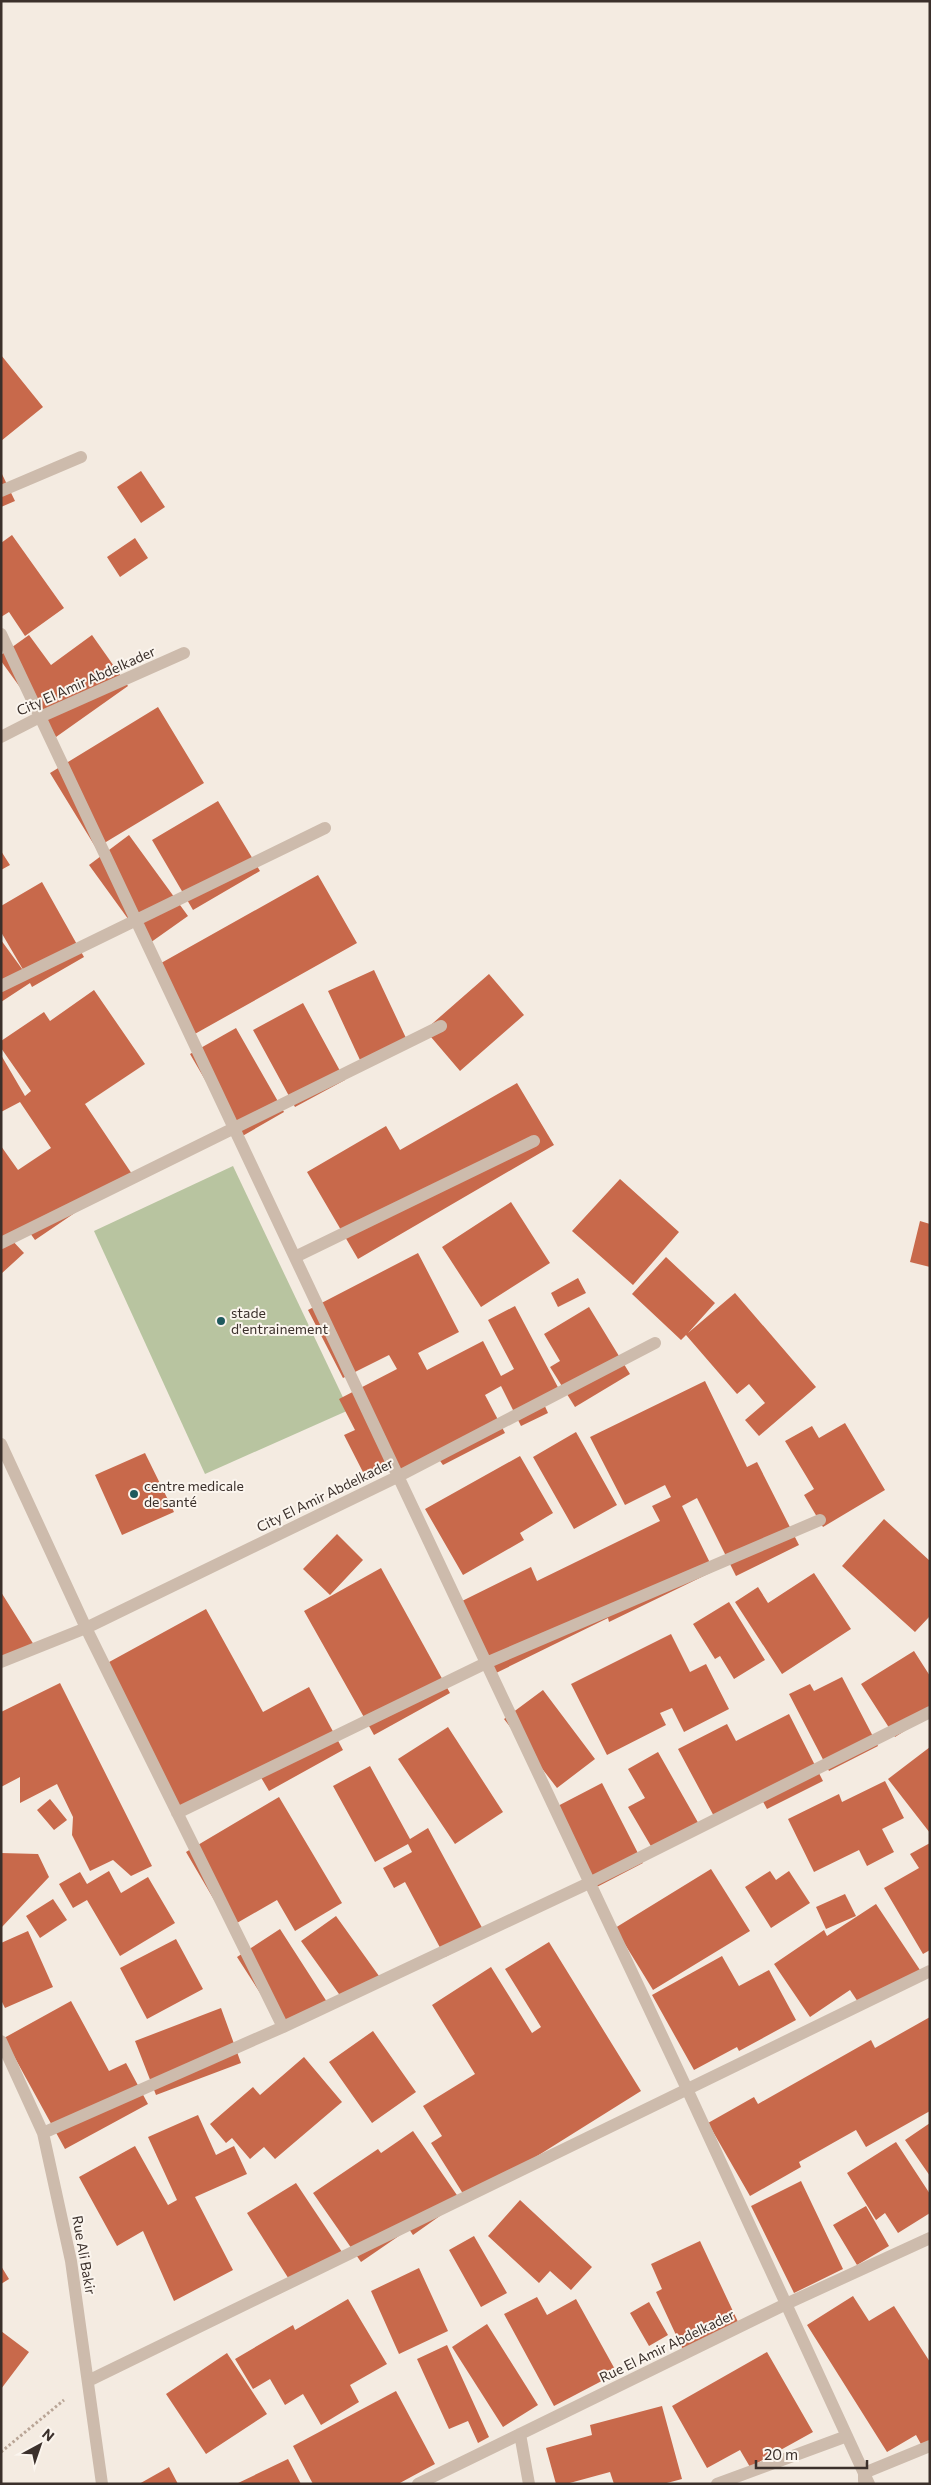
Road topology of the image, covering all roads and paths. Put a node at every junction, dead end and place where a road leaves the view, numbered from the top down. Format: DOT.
graph roads {
  1 [pos="81,457"];
  2 [pos="1,491"];
  3 [pos="1,634"];
  4 [pos="184,654"];
  5 [pos="40,717"];
  6 [pos="1,737"];
  7 [pos="325,828"];
  8 [pos="136,920"];
  9 [pos="1,986"];
  10 [pos="441,1026"];
  11 [pos="234,1128"];
  12 [pos="534,1141"];
  13 [pos="1,1243"];
  14 [pos="295,1256"];
  15 [pos="655,1343"];
  16 [pos="1,1444"];
  17 [pos="398,1476"];
  18 [pos="820,1520"];
  19 [pos="86,1628"];
  20 [pos="1,1662"];
  21 [pos="486,1663"];
  22 [pos="930,1712"];
  23 [pos="177,1813"];
  24 [pos="589,1883"];
  25 [pos="930,1971"];
  26 [pos="283,2027"];
  27 [pos="1,2041"];
  28 [pos="687,2089"];
  29 [pos="43,2133"];
  30 [pos="930,2238"];
  31 [pos="786,2304"];
  32 [pos="88,2381"];
  33 [pos="520,2434"];
  34 [pos="847,2436"];
  35 [pos="930,2446"];
  36 [pos="1,2452"];
  37 [pos="866,2480"];
  38 [pos="102,2484"];
  39 [pos="418,2484"];
  40 [pos="529,2484"];
  41 [pos="717,2484"];
  1 -- 2 [label="street"];
  3 -- 5 [label="street"];
  4 -- 5 [label="street, City El Amir Abdelkader"];
  5 -- 6 [label="street, City El Amir Abdelkader"];
  5 -- 8 [label="street"];
  7 -- 8 [label="street"];
  8 -- 9 [label="street"];
  8 -- 11 [label="street"];
  10 -- 11 [label="street"];
  11 -- 13 [label="street"];
  11 -- 14 [label="street"];
  12 -- 14 [label="street"];
  14 -- 17 [label="street"];
  15 -- 17 [label="street, City El Amir Abdelkader"];
  16 -- 19 [label="street"];
  17 -- 19 [label="street, City El Amir Abdelkader"];
  17 -- 21 [label="street"];
  18 -- 21 [label="street"];
  19 -- 20 [label="street, City El Amir Abdelkader"];
  19 -- 23 [label="street"];
  21 -- 23 [label="street"];
  21 -- 24 [label="street"];
  22 -- 24 [label="street"];
  23 -- 26 [label="street"];
  24 -- 26 [label="street"];
  24 -- 28 [label="street"];
  25 -- 28 [label="street"];
  26 -- 29 [label="street"];
  27 -- 29 [label="street, Rue Ali Bakir"];
  28 -- 31 [label="street"];
  28 -- 32 [label="street"];
  29 -- 32 [label="street, Rue Ali Bakir"];
  30 -- 31 [label="street, Rue El Amir Abdelkader"];
  31 -- 33 [label="street, Rue El Amir Abdelkader"];
  31 -- 34 [label="street"];
  32 -- 36 [label="path"];
  32 -- 38 [label="street, Rue Ali Bakir"];
  33 -- 39 [label="street, Rue El Amir Abdelkader"];
  33 -- 40 [label="street"];
  34 -- 37 [label="street"];
  34 -- 41 [label="street"];
  35 -- 37 [label="street"];
}
